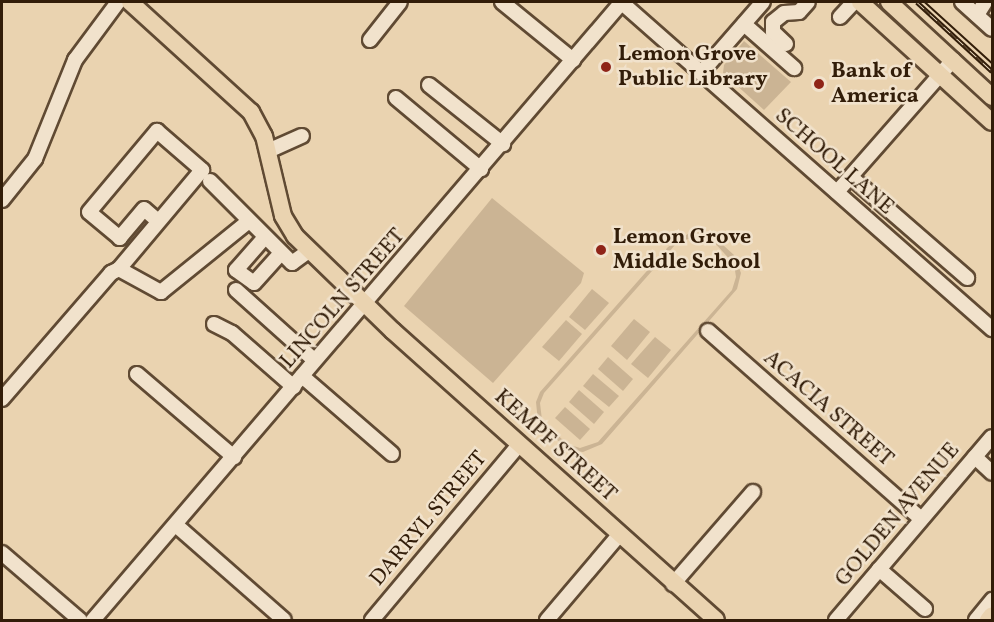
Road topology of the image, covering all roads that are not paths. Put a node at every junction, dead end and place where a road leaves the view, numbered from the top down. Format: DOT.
graph roads {
  1 [pos="118,2"];
  2 [pos="130,2"];
  3 [pos="400,2"];
  4 [pos="502,2"];
  5 [pos="621,2"];
  6 [pos="763,2"];
  7 [pos="808,2"];
  8 [pos="854,2"];
  9 [pos="860,2"];
  10 [pos="889,2"];
  11 [pos="962,2"];
  12 [pos="985,2"];
  13 [pos="976,15"];
  14 [pos="840,17"];
  15 [pos="744,24"];
  16 [pos="993,29"];
  17 [pos="369,40"];
  18 [pos="786,44"];
  19 [pos="573,60"];
  20 [pos="953,60"];
  21 [pos="794,68"];
  22 [pos="701,73"];
  23 [pos="941,74"];
  24 [pos="429,85"];
  25 [pos="993,97"];
  26 [pos="396,98"];
  27 [pos="993,122"];
  28 [pos="302,136"];
  29 [pos="502,144"];
  30 [pos="268,151"];
  31 [pos="481,170"];
  32 [pos="850,177"];
  33 [pos="210,181"];
  34 [pos="5,190"];
  35 [pos="837,192"];
  36 [pos="158,221"];
  37 [pos="249,221"];
  38 [pos="265,237"];
  39 [pos="927,242"];
  40 [pos="310,250"];
  41 [pos="281,253"];
  42 [pos="912,258"];
  43 [pos="947,260"];
  44 [pos="115,271"];
  45 [pos="932,276"];
  46 [pos="967,278"];
  47 [pos="236,290"];
  48 [pos="365,305"];
  49 [pos="214,324"];
  50 [pos="993,329"];
  51 [pos="708,332"];
  52 [pos="314,360"];
  53 [pos="137,374"];
  54 [pos="298,382"];
  55 [pos="2,399"];
  56 [pos="991,441"];
  57 [pos="519,445"];
  58 [pos="392,454"];
  59 [pos="234,457"];
  60 [pos="975,457"];
  61 [pos="993,473"];
  62 [pos="753,492"];
  63 [pos="921,519"];
  64 [pos="177,526"];
  65 [pos="620,534"];
  66 [pos="2,553"];
  67 [pos="879,569"];
  68 [pos="673,584"];
  69 [pos="993,600"];
  70 [pos="925,609"];
  71 [pos="993,615"];
  72 [pos="710,619"];
  73 [pos="80,621"];
  74 [pos="93,621"];
  75 [pos="284,621"];
  76 [pos="372,621"];
  77 [pos="547,621"];
  78 [pos="836,621"];
  79 [pos="976,621"];
  80 [pos="988,621"];
  1 -- 34 [label="street"];
  2 -- 30 [label="main road, KEMPF STREET"];
  3 -- 17 [label="street"];
  4 -- 19 [label="street"];
  5 -- 19 [label="street, LINCOLN STREET"];
  5 -- 22 [label="street, SCHOOL LANE"];
  6 -- 15 [label="street"];
  7 -- 18 [label="street"];
  8 -- 14 [label="street"];
  9 -- 23 [label="main road"];
  10 -- 20 [label="main road"];
  11 -- 13 [label="street"];
  12 -- 13 [label="street"];
  13 -- 16 [label="street"];
  15 -- 21 [label="street"];
  15 -- 22 [label="street"];
  19 -- 29 [label="street, LINCOLN STREET"];
  20 -- 23 [label="street"];
  20 -- 25 [label="main road"];
  22 -- 35 [label="street, SCHOOL LANE"];
  23 -- 27 [label="main road"];
  23 -- 32 [label="street"];
  24 -- 29 [label="street"];
  26 -- 31 [label="street"];
  28 -- 30 [label="street"];
  29 -- 31 [label="street, LINCOLN STREET"];
  30 -- 40 [label="main road, KEMPF STREET"];
  31 -- 48 [label="street, LINCOLN STREET"];
  32 -- 35 [label="street"];
  32 -- 39 [label="street"];
  33 -- 37 [label="street"];
  35 -- 42 [label="street, SCHOOL LANE"];
  36 -- 36 [label="street"];
  36 -- 44 [label="street"];
  37 -- 38 [label="street"];
  37 -- 44 [label="street"];
  38 -- 41 [label="street"];
  38 -- 41 [label="street"];
  39 -- 42 [label="street"];
  39 -- 43 [label="street"];
  40 -- 41 [label="street"];
  40 -- 48 [label="main road, KEMPF STREET"];
  42 -- 45 [label="street, SCHOOL LANE"];
  43 -- 45 [label="street"];
  43 -- 46 [label="street"];
  44 -- 55 [label="street"];
  45 -- 50 [label="street, SCHOOL LANE"];
  47 -- 52 [label="street"];
  48 -- 52 [label="street, LINCOLN STREET"];
  48 -- 57 [label="main road, KEMPF STREET"];
  49 -- 54 [label="street"];
  51 -- 63 [label="street, ACACIA STREET"];
  52 -- 54 [label="street, LINCOLN STREET"];
  53 -- 59 [label="street"];
  54 -- 58 [label="street"];
  54 -- 59 [label="street, LINCOLN STREET"];
  56 -- 60 [label="street, GOLDEN AVENUE"];
  57 -- 65 [label="main road, KEMPF STREET"];
  57 -- 76 [label="street, DARRYL STREET"];
  59 -- 64 [label="street, LINCOLN STREET"];
  60 -- 61 [label="street"];
  60 -- 63 [label="street, GOLDEN AVENUE"];
  62 -- 68 [label="street"];
  63 -- 67 [label="street, GOLDEN AVENUE"];
  64 -- 74 [label="street, LINCOLN STREET"];
  64 -- 75 [label="street"];
  65 -- 68 [label="main road, KEMPF STREET"];
  65 -- 77 [label="street"];
  66 -- 73 [label="street"];
  67 -- 70 [label="street"];
  67 -- 78 [label="street, GOLDEN AVENUE"];
  68 -- 72 [label="main road, KEMPF STREET"];
  69 -- 79 [label="street"];
  71 -- 80 [label="main road"];
}
